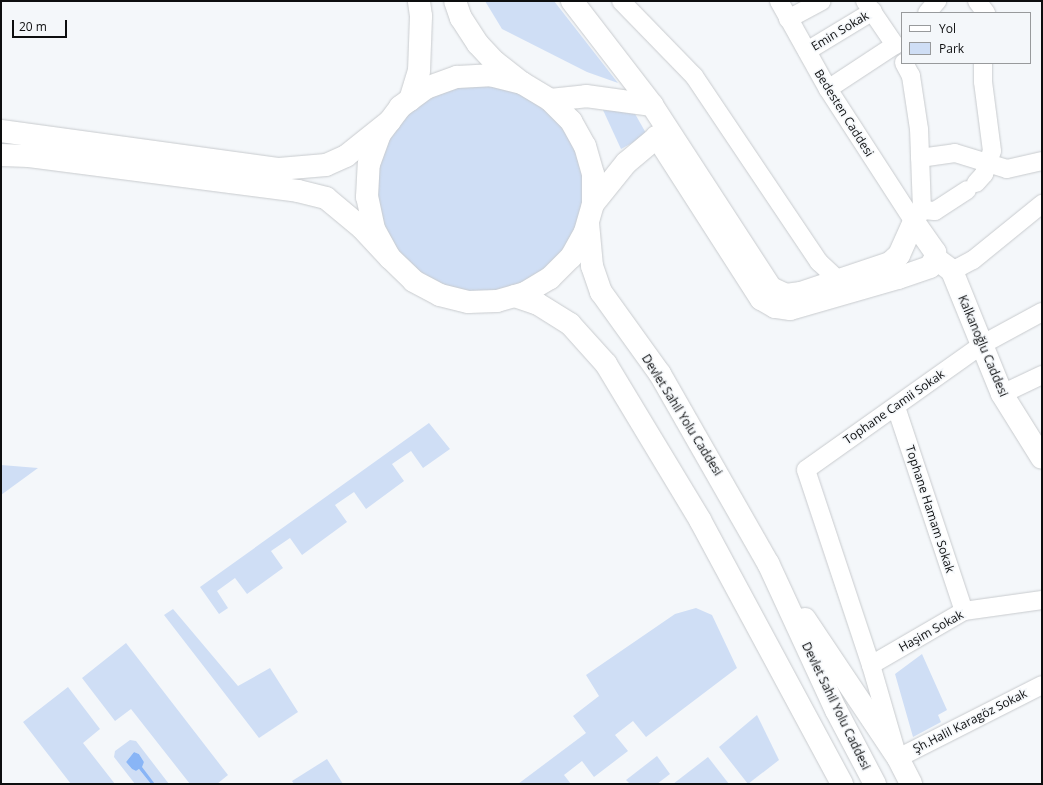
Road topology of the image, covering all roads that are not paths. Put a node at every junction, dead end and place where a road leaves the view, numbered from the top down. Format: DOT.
graph roads {
  1 [pos="419,1"];
  2 [pos="455,1"];
  3 [pos="572,1"];
  4 [pos="621,1"];
  5 [pos="779,1"];
  6 [pos="822,1"];
  7 [pos="937,1"];
  8 [pos="977,1"];
  9 [pos="869,6"];
  10 [pos="928,12"];
  11 [pos="985,12"];
  12 [pos="788,19"];
  13 [pos="900,48"];
  14 [pos="807,51"];
  15 [pos="905,64"];
  16 [pos="983,64"];
  17 [pos="522,83"];
  18 [pos="828,89"];
  19 [pos="410,100"];
  20 [pos="550,100"];
  21 [pos="652,105"];
  22 [pos="390,121"];
  23 [pos="1,131"];
  24 [pos="657,137"];
  25 [pos="1,155"];
  26 [pos="920,158"];
  27 [pos="1042,161"];
  28 [pos="988,164"];
  29 [pos="1042,204"];
  30 [pos="590,213"];
  31 [pos="918,216"];
  32 [pos="390,258"];
  33 [pos="935,258"];
  34 [pos="952,271"];
  35 [pos="838,280"];
  36 [pos="515,296"];
  37 [pos="1042,312"];
  38 [pos="983,344"];
  39 [pos="1042,375"];
  40 [pos="1002,394"];
  41 [pos="896,407"];
  42 [pos="1042,458"];
  43 [pos="768,563"];
  44 [pos="1042,600"];
  45 [pos="964,611"];
  46 [pos="871,665"];
  47 [pos="1042,685"];
  48 [pos="898,758"];
  49 [pos="842,784"];
  50 [pos="875,784"];
  51 [pos="911,784"];
  1 -- 19 [label="main road, Devlet Sahil Yolu Caddesi"];
  2 -- 17 [label="main road, Devlet Sahil Yolu Caddesi"];
  3 -- 21 [label="main road"];
  4 -- 35 [label="street"];
  5 -- 12 [label="street, Bedesten Caddesi"];
  6 -- 12 [label="street"];
  7 -- 10 [label="street"];
  8 -- 11 [label="street"];
  9 -- 13 [label="street"];
  9 -- 14 [label="street, Emin Sokak"];
  12 -- 14 [label="street, Bedesten Caddesi"];
  13 -- 18 [label="street"];
  14 -- 18 [label="street, Bedesten Caddesi"];
  15 -- 26 [label="street"];
  16 -- 28 [label="street"];
  17 -- 19 [label="main road, Devlet Sahil Yolu Caddesi"];
  17 -- 20 [label="main road, Devlet Sahil Yolu Caddesi"];
  18 -- 31 [label="street, Bedesten Caddesi"];
  19 -- 22 [label="main road, Devlet Sahil Yolu Caddesi"];
  20 -- 21 [label="main road"];
  20 -- 30 [label="main road, Devlet Sahil Yolu Caddesi"];
  21 -- 24 [label="main road"];
  21 -- 35 [label="main road"];
  22 -- 23 [label="main road"];
  22 -- 32 [label="main road, Devlet Sahil Yolu Caddesi"];
  24 -- 30 [label="main road, Devlet Sahil Yolu Caddesi"];
  24 -- 33 [label="main road"];
  25 -- 32 [label="main road"];
  26 -- 28 [label="street"];
  26 -- 31 [label="street"];
  27 -- 28 [label="street"];
  28 -- 31 [label="street"];
  29 -- 34 [label="street"];
  30 -- 36 [label="main road, Devlet Sahil Yolu Caddesi"];
  30 -- 43 [label="main road, Devlet Sahil Yolu Caddesi"];
  31 -- 33 [label="main road"];
  31 -- 35 [label="main road"];
  32 -- 36 [label="main road, Devlet Sahil Yolu Caddesi"];
  33 -- 34 [label="main road, Kalkanoğlu Caddesi"];
  34 -- 38 [label="main road, Kalkanoğlu Caddesi"];
  36 -- 49 [label="main road"];
  37 -- 38 [label="street, Tophane Camii Sokak"];
  38 -- 40 [label="main road, Kalkanoğlu Caddesi"];
  38 -- 41 [label="street, Tophane Camii Sokak"];
  39 -- 40 [label="street"];
  40 -- 42 [label="main road, Kalkanoğlu Caddesi"];
  41 -- 45 [label="street, Tophane Hamam Sokak"];
  41 -- 46 [label="street, Tophane Camii Sokak"];
  43 -- 48 [label="main road, Devlet Sahil Yolu Caddesi"];
  43 -- 50 [label="main road, Devlet Sahil Yolu Caddesi"];
  44 -- 45 [label="street, Haşim Sokak"];
  45 -- 46 [label="street, Haşim Sokak"];
  46 -- 48 [label="street"];
  47 -- 48 [label="street, Şh.Halil Karagöz Sokak"];
  48 -- 51 [label="main road, Devlet Sahil Yolu Caddesi"];
}
